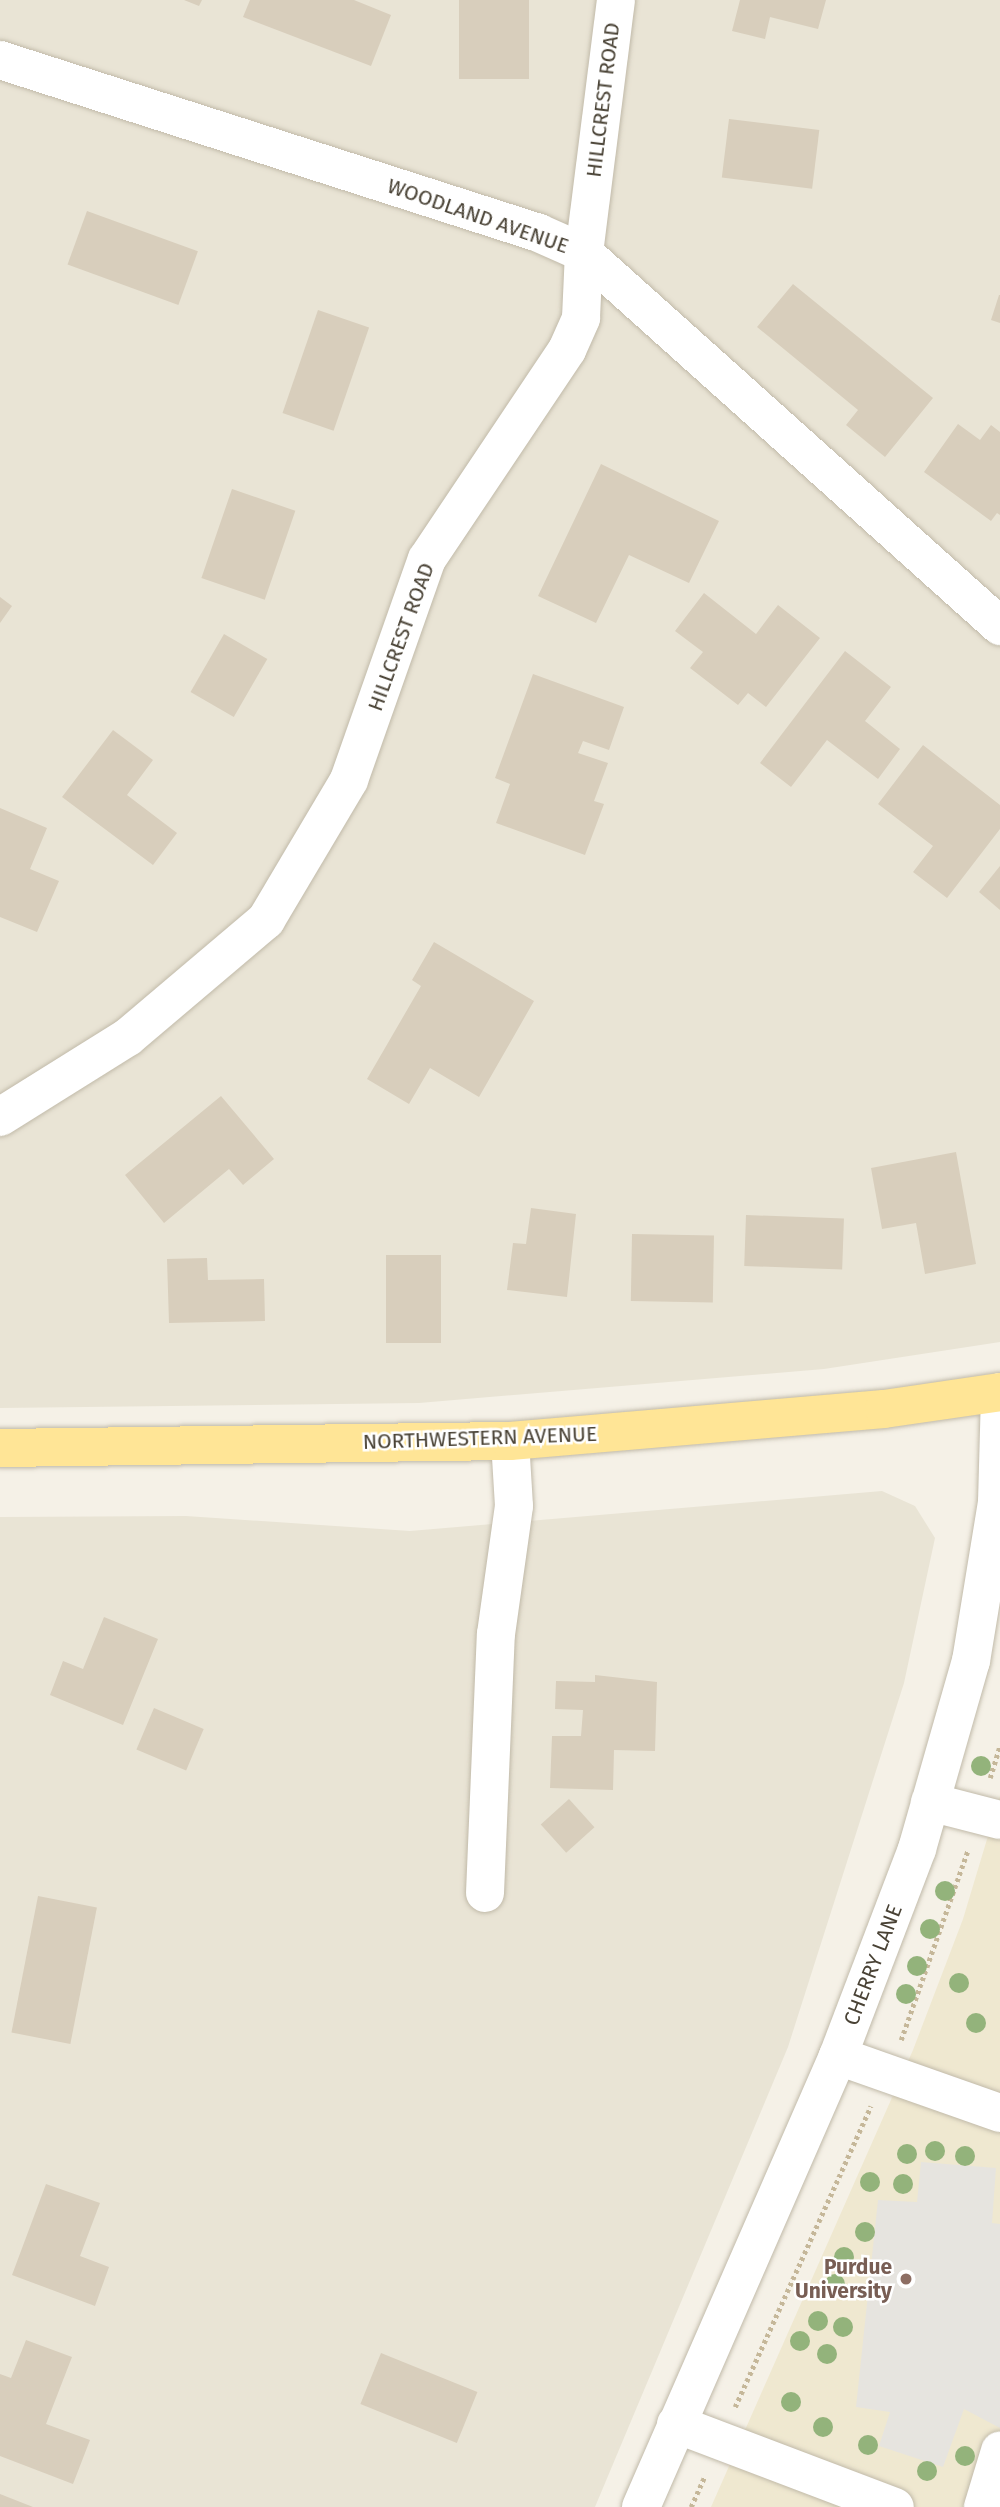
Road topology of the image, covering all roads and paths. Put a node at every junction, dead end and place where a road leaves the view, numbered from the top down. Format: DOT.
graph roads {
  1 [pos="616,0"];
  2 [pos="0,60"];
  3 [pos="584,253"];
  4 [pos="1000,625"];
  5 [pos="0,1117"];
  6 [pos="1000,1392"];
  7 [pos="510,1441"];
  8 [pos="0,1448"];
  9 [pos="1000,1745"];
  10 [pos="930,1802"];
  11 [pos="989,1817"];
  12 [pos="485,1893"];
  13 [pos="838,2056"];
  14 [pos="885,2076"];
  15 [pos="1000,2113"];
  16 [pos="676,2424"];
  17 [pos="719,2442"];
  18 [pos="1000,2451"];
  19 [pos="641,2507"];
  20 [pos="691,2507"];
  21 [pos="895,2507"];
  22 [pos="983,2507"];
  1 -- 3 [label="street, HILLCREST ROAD"];
  2 -- 3 [label="street, WOODLAND AVENUE"];
  3 -- 4 [label="street, WOODLAND AVENUE"];
  3 -- 5 [label="street, HILLCREST ROAD"];
  6 -- 7 [label="main road, NORTHWESTERN AVENUE"];
  6 -- 10 [label="street, CHERRY LANE"];
  7 -- 8 [label="main road, NORTHWESTERN AVENUE"];
  7 -- 12 [label="street"];
  9 -- 11 [label="path"];
  10 -- 11 [label="street"];
  10 -- 13 [label="street, CHERRY LANE"];
  11 -- 14 [label="path"];
  13 -- 14 [label="street"];
  13 -- 16 [label="street, CHERRY LANE"];
  14 -- 15 [label="street"];
  14 -- 17 [label="path"];
  16 -- 17 [label="street"];
  16 -- 19 [label="street, CHERRY LANE"];
  17 -- 20 [label="path"];
  17 -- 21 [label="street"];
  18 -- 22 [label="street"];
}
